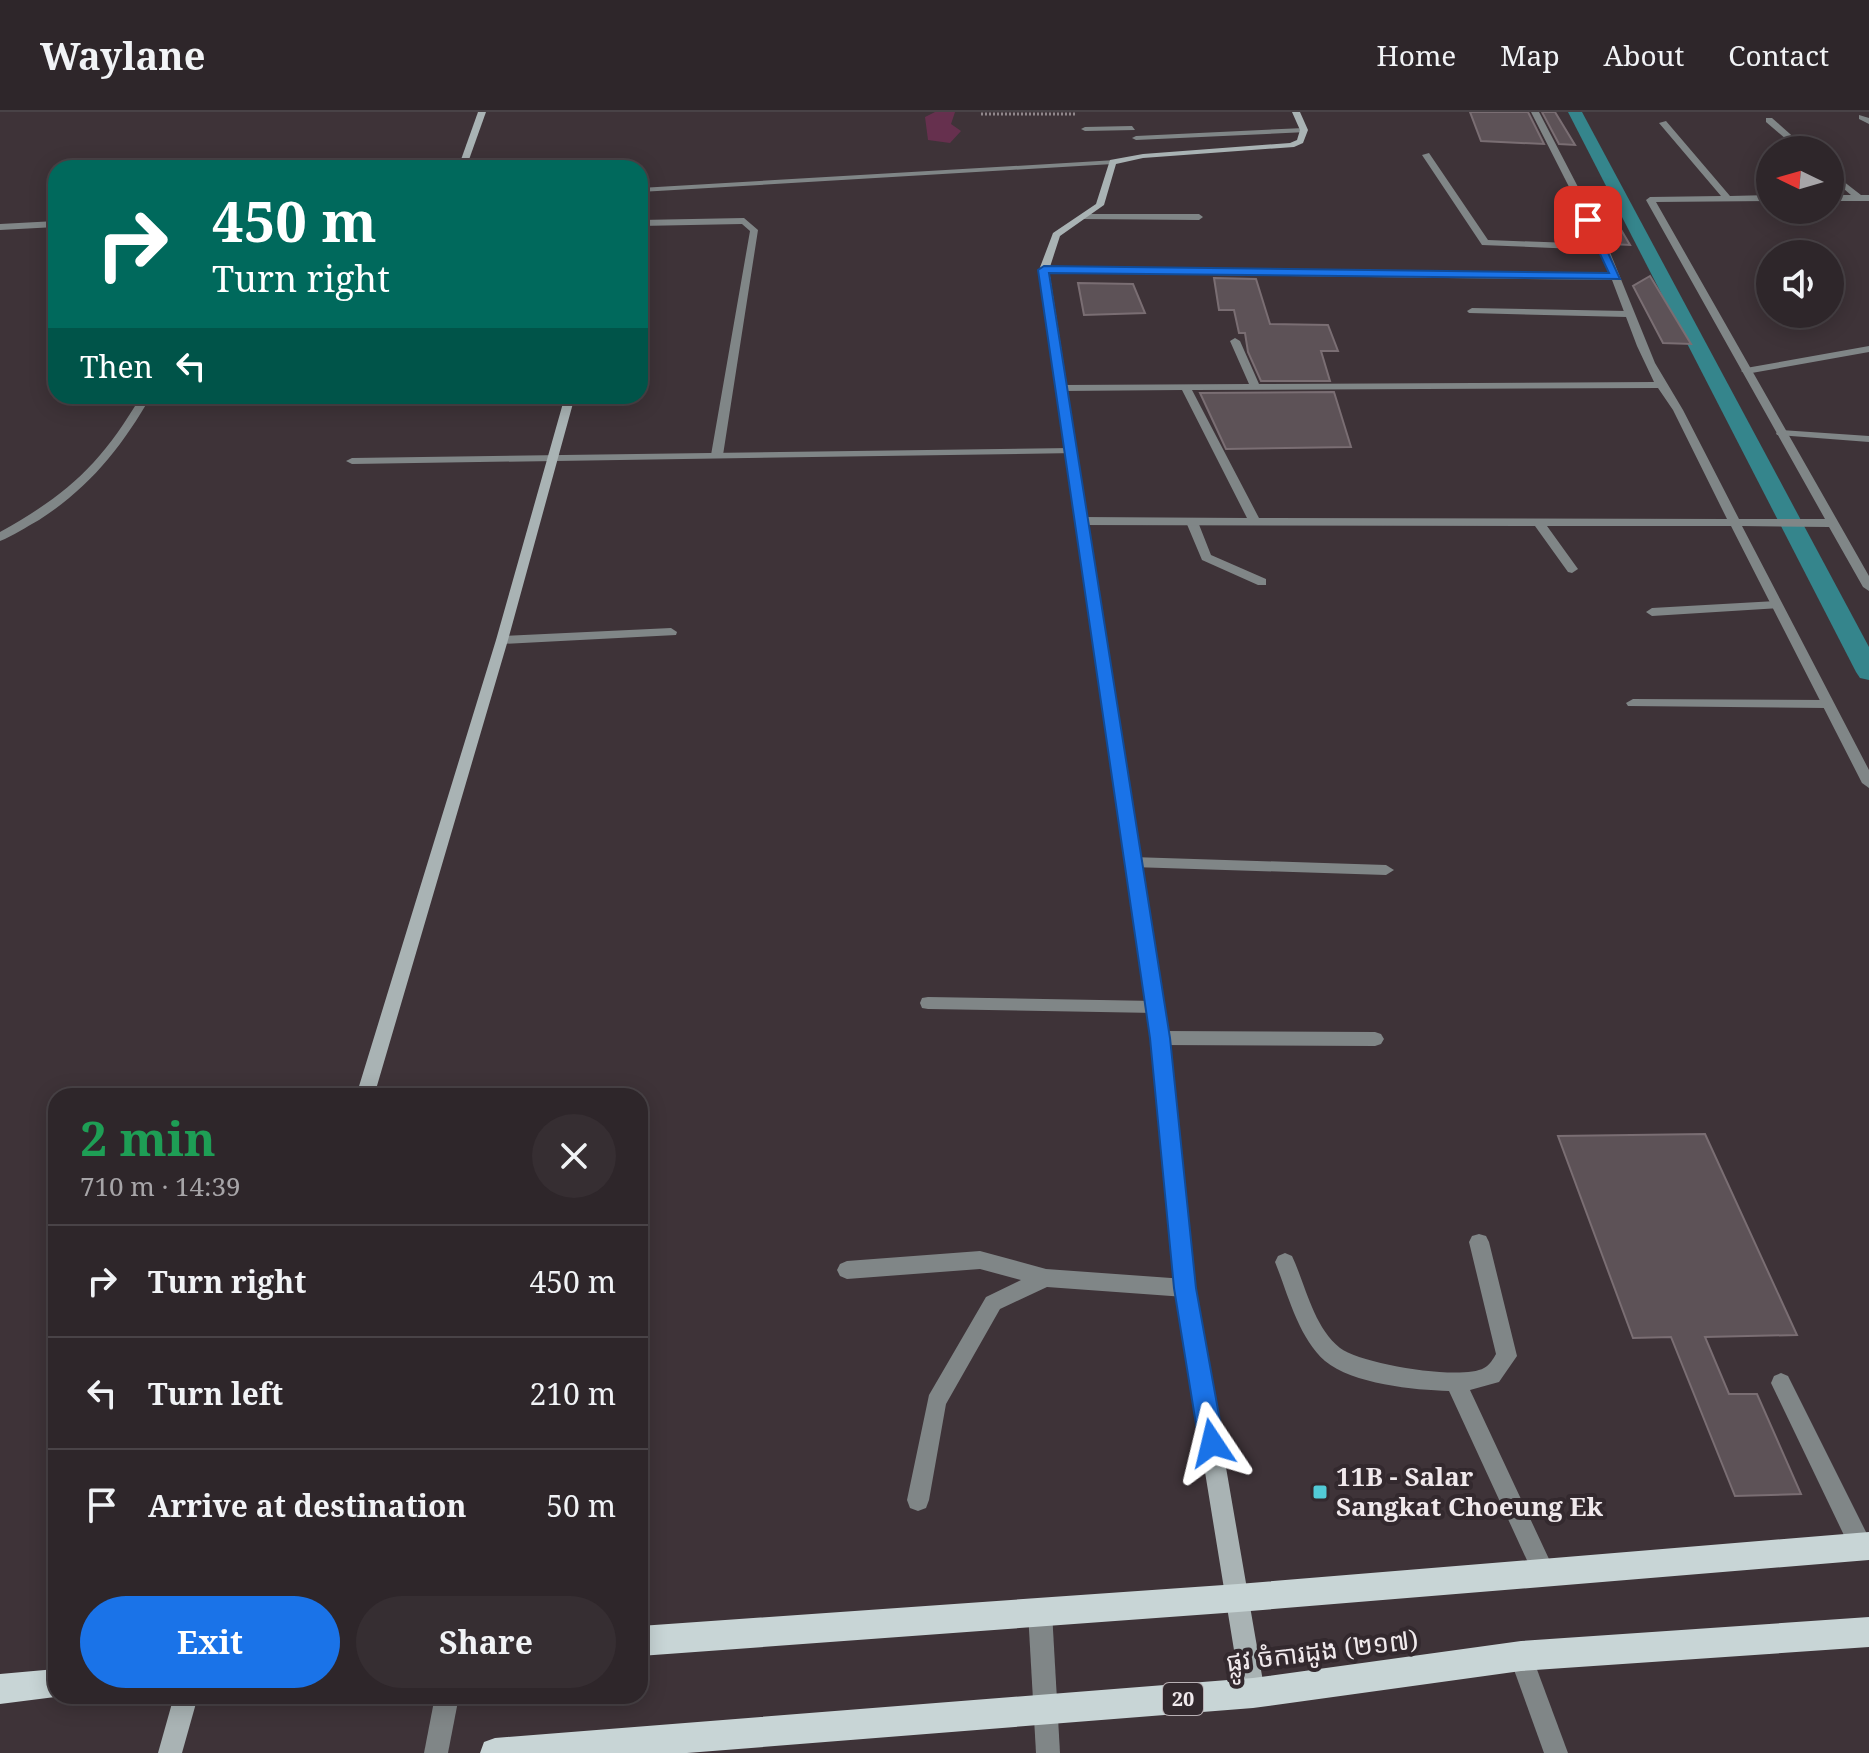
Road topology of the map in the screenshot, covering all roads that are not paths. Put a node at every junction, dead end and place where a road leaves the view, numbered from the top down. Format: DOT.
graph roads {
  1 [pos="482,112"];
  2 [pos="1296,112"];
  3 [pos="1535,112"];
  4 [pos="1769,120"];
  5 [pos="1663,123"];
  6 [pos="1085,129"];
  7 [pos="1304,130"];
  8 [pos="1788,136"];
  9 [pos="1136,138"];
  10 [pos="1426,155"];
  11 [pos="1143,156"];
  12 [pos="465,160"];
  13 [pos="1113,162"];
  14 [pos="1844,183"];
  15 [pos="648,190"];
  16 [pos="1727,198"];
  17 [pos="1756,198"];
  18 [pos="1864,198"];
  19 [pos="1083,217"];
  20 [pos="1199,217"];
  21 [pos="648,223"];
  22 [pos="48,224"];
  23 [pos="0,227"];
  24 [pos="1602,247"];
  25 [pos="1044,270"];
  26 [pos="1616,277"];
  27 [pos="1472,311"];
  28 [pos="1627,314"];
  29 [pos="1235,341"];
  30 [pos="1869,349"];
  31 [pos="1746,371"];
  32 [pos="1660,385"];
  33 [pos="1185,387"];
  34 [pos="1255,387"];
  35 [pos="1062,388"];
  36 [pos="141,404"];
  37 [pos="568,404"];
  38 [pos="1781,433"];
  39 [pos="1869,439"];
  40 [pos="1072,451"];
  41 [pos="717,455"];
  42 [pos="552,459"];
  43 [pos="352,461"];
  44 [pos="1254,520"];
  45 [pos="1081,521"];
  46 [pos="1192,522"];
  47 [pos="1735,522"];
  48 [pos="1539,523"];
  49 [pos="1833,523"];
  50 [pos="0,537"];
  51 [pos="1572,569"];
  52 [pos="1262,582"];
  53 [pos="1869,587"];
  54 [pos="1776,605"];
  55 [pos="1652,612"];
  56 [pos="671,632"];
  57 [pos="502,640"];
  58 [pos="1633,703"];
  59 [pos="1826,704"];
  60 [pos="1869,783"];
  61 [pos="1132,862"];
  62 [pos="1386,870"];
  63 [pos="928,1003"];
  64 [pos="1156,1007"];
  65 [pos="1160,1038"];
  66 [pos="1375,1039"];
  67 [pos="367,1088"];
  68 [pos="1479,1242"];
  69 [pos="1285,1262"];
  70 [pos="847,1270"];
  71 [pos="1046,1278"];
  72 [pos="1185,1288"];
  73 [pos="1456,1383"];
  74 [pos="1781,1383"];
  75 [pos="918,1500"];
  76 [pos="1865,1546"];
  77 [pos="1545,1574"];
  78 [pos="1238,1598"];
  79 [pos="1040,1612"];
  80 [pos="1869,1632"];
  81 [pos="648,1640"];
  82 [pos="1521,1656"];
  83 [pos="48,1685"];
  84 [pos="0,1689"];
  85 [pos="1253,1693"];
  86 [pos="184,1704"];
  87 [pos="445,1704"];
  88 [pos="1046,1710"];
  89 [pos="170,1753"];
  90 [pos="436,1753"];
  91 [pos="495,1753"];
  92 [pos="1048,1753"];
  93 [pos="1556,1753"];
  1 -- 12 [label="street"];
  2 -- 7 [label="street"];
  3 -- 24 [label="street"];
  4 -- 8 [label="street"];
  5 -- 16 [label="street"];
  6 -- 9 [label="street"];
  7 -- 9 [label="street"];
  7 -- 11 [label="street"];
  9 -- 11 [label="street"];
  10 -- 24 [label="street"];
  11 -- 13 [label="street"];
  13 -- 15 [label="street"];
  13 -- 19 [label="street"];
  14 -- 18 [label="street"];
  16 -- 17 [label="street"];
  16 -- 31 [label="street"];
  19 -- 20 [label="street"];
  19 -- 25 [label="street"];
  21 -- 41 [label="street"];
  22 -- 23 [label="street"];
  24 -- 26 [label="street"];
  25 -- 26 [label="street"];
  25 -- 35 [label="street"];
  26 -- 28 [label="street"];
  27 -- 28 [label="street"];
  28 -- 32 [label="street"];
  29 -- 34 [label="street"];
  30 -- 31 [label="street"];
  31 -- 38 [label="street"];
  32 -- 34 [label="street"];
  32 -- 47 [label="street"];
  33 -- 34 [label="street"];
  33 -- 35 [label="street"];
  33 -- 44 [label="street"];
  35 -- 40 [label="street"];
  36 -- 50 [label="street"];
  37 -- 42 [label="street"];
  38 -- 39 [label="street"];
  38 -- 49 [label="street"];
  40 -- 41 [label="street"];
  40 -- 45 [label="street"];
  41 -- 42 [label="street"];
  42 -- 43 [label="street"];
  42 -- 57 [label="street"];
  44 -- 46 [label="street"];
  44 -- 48 [label="street"];
  45 -- 46 [label="street"];
  45 -- 61 [label="street"];
  46 -- 52 [label="street"];
  47 -- 48 [label="street"];
  47 -- 49 [label="street"];
  47 -- 54 [label="street"];
  48 -- 51 [label="street"];
  49 -- 53 [label="street"];
  54 -- 55 [label="street"];
  54 -- 59 [label="street"];
  56 -- 57 [label="street"];
  57 -- 67 [label="street"];
  58 -- 59 [label="street"];
  59 -- 60 [label="street"];
  61 -- 62 [label="street"];
  61 -- 64 [label="street"];
  63 -- 64 [label="street"];
  64 -- 65 [label="street"];
  65 -- 66 [label="street"];
  65 -- 72 [label="street"];
  68 -- 73 [label="street"];
  69 -- 73 [label="street"];
  70 -- 71 [label="street"];
  71 -- 72 [label="street"];
  71 -- 75 [label="street"];
  72 -- 78 [label="street"];
  73 -- 77 [label="street"];
  74 -- 76 [label="street"];
  76 -- 77 [label="main road"];
  77 -- 78 [label="main road"];
  78 -- 79 [label="main road"];
  78 -- 85 [label="street"];
  79 -- 81 [label="main road"];
  79 -- 88 [label="street"];
  80 -- 82 [label="main road, ផ្លូវ ចំការដូង (២១៧) / 20"];
  82 -- 85 [label="main road, ផ្លូវ ចំការដូង (២១៧) / 20"];
  82 -- 93 [label="street"];
  83 -- 84 [label="main road"];
  85 -- 88 [label="main road, ផ្លូវ ចំការដូង (២១៧) / 20"];
  86 -- 89 [label="street"];
  87 -- 90 [label="street"];
  88 -- 91 [label="main road, ផ្លូវ ចំការដូង (២១៧) / 20"];
  88 -- 92 [label="street"];
}
